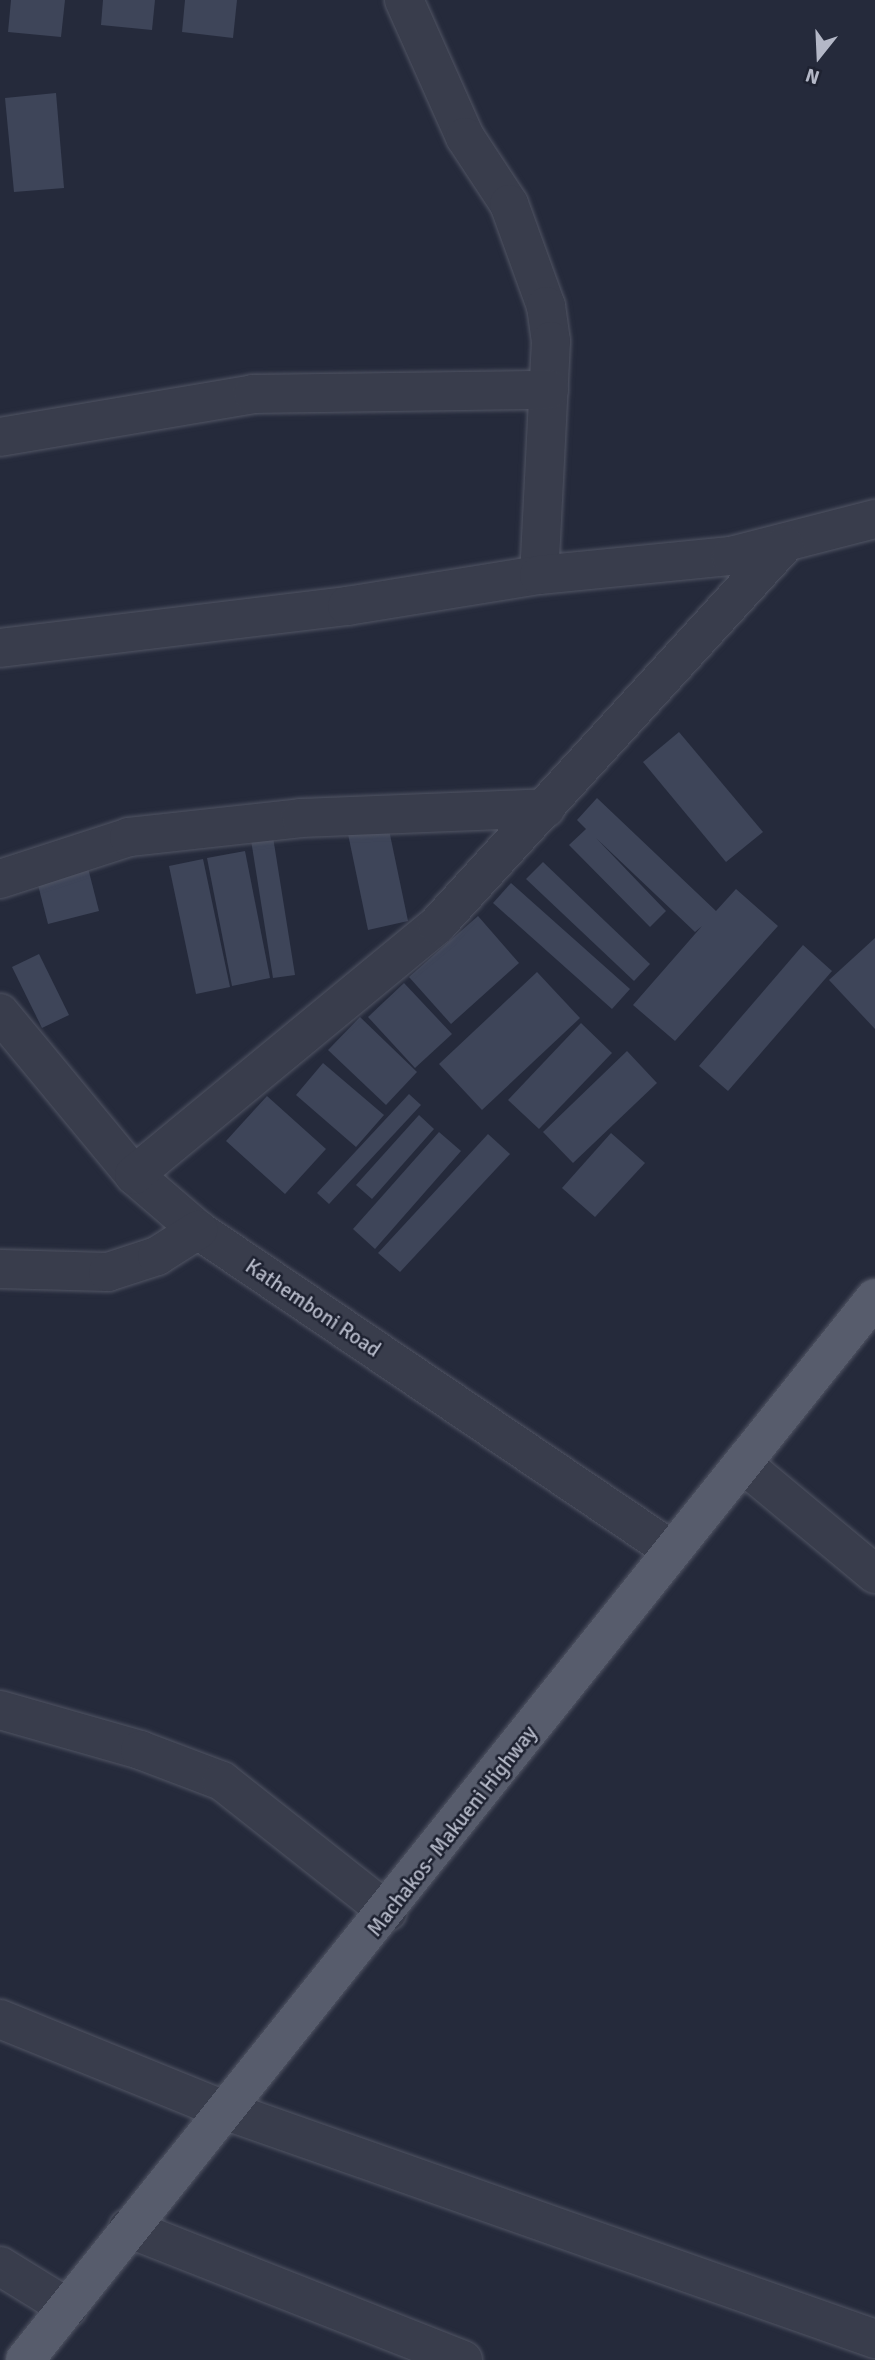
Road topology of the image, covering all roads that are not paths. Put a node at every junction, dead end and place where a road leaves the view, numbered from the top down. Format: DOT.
graph roads {
  1 [pos="404,0"];
  2 [pos="549,390"];
  3 [pos="0,437"];
  4 [pos="875,519"];
  5 [pos="784,545"];
  6 [pos="539,575"];
  7 [pos="0,648"];
  8 [pos="545,808"];
  9 [pos="0,879"];
  10 [pos="0,1013"];
  11 [pos="134,1175"];
  12 [pos="198,1230"];
  13 [pos="0,1269"];
  14 [pos="875,1298"];
  15 [pos="743,1464"];
  16 [pos="673,1551"];
  17 [pos="875,1574"];
  18 [pos="0,1710"];
  19 [pos="388,1912"];
  20 [pos="0,2019"];
  21 [pos="227,2111"];
  22 [pos="128,2228"];
  23 [pos="0,2266"];
  24 [pos="68,2308"];
  25 [pos="869,2346"];
  26 [pos="25,2360"];
  27 [pos="463,2360"];
  1 -- 2 [label="street"];
  2 -- 3 [label="street"];
  2 -- 6 [label="street"];
  4 -- 5 [label="street"];
  5 -- 6 [label="street"];
  5 -- 8 [label="street"];
  6 -- 7 [label="street"];
  8 -- 9 [label="street"];
  8 -- 11 [label="street"];
  10 -- 11 [label="street, Kathemboni Road"];
  11 -- 12 [label="street, Kathemboni Road"];
  12 -- 13 [label="street"];
  12 -- 16 [label="street, Kathemboni Road"];
  14 -- 15 [label="main road, Machakos- Makueni Highway"];
  15 -- 16 [label="main road, Machakos- Makueni Highway"];
  15 -- 17 [label="street"];
  16 -- 19 [label="main road, Machakos- Makueni Highway"];
  18 -- 19 [label="street"];
  19 -- 21 [label="main road, Machakos- Makueni Highway"];
  20 -- 21 [label="street"];
  21 -- 22 [label="main road, Machakos- Makueni Highway"];
  21 -- 25 [label="street"];
  22 -- 24 [label="main road, Machakos- Makueni Highway"];
  22 -- 27 [label="street"];
  23 -- 24 [label="street"];
  24 -- 26 [label="main road, Machakos- Makueni Highway"];
}
